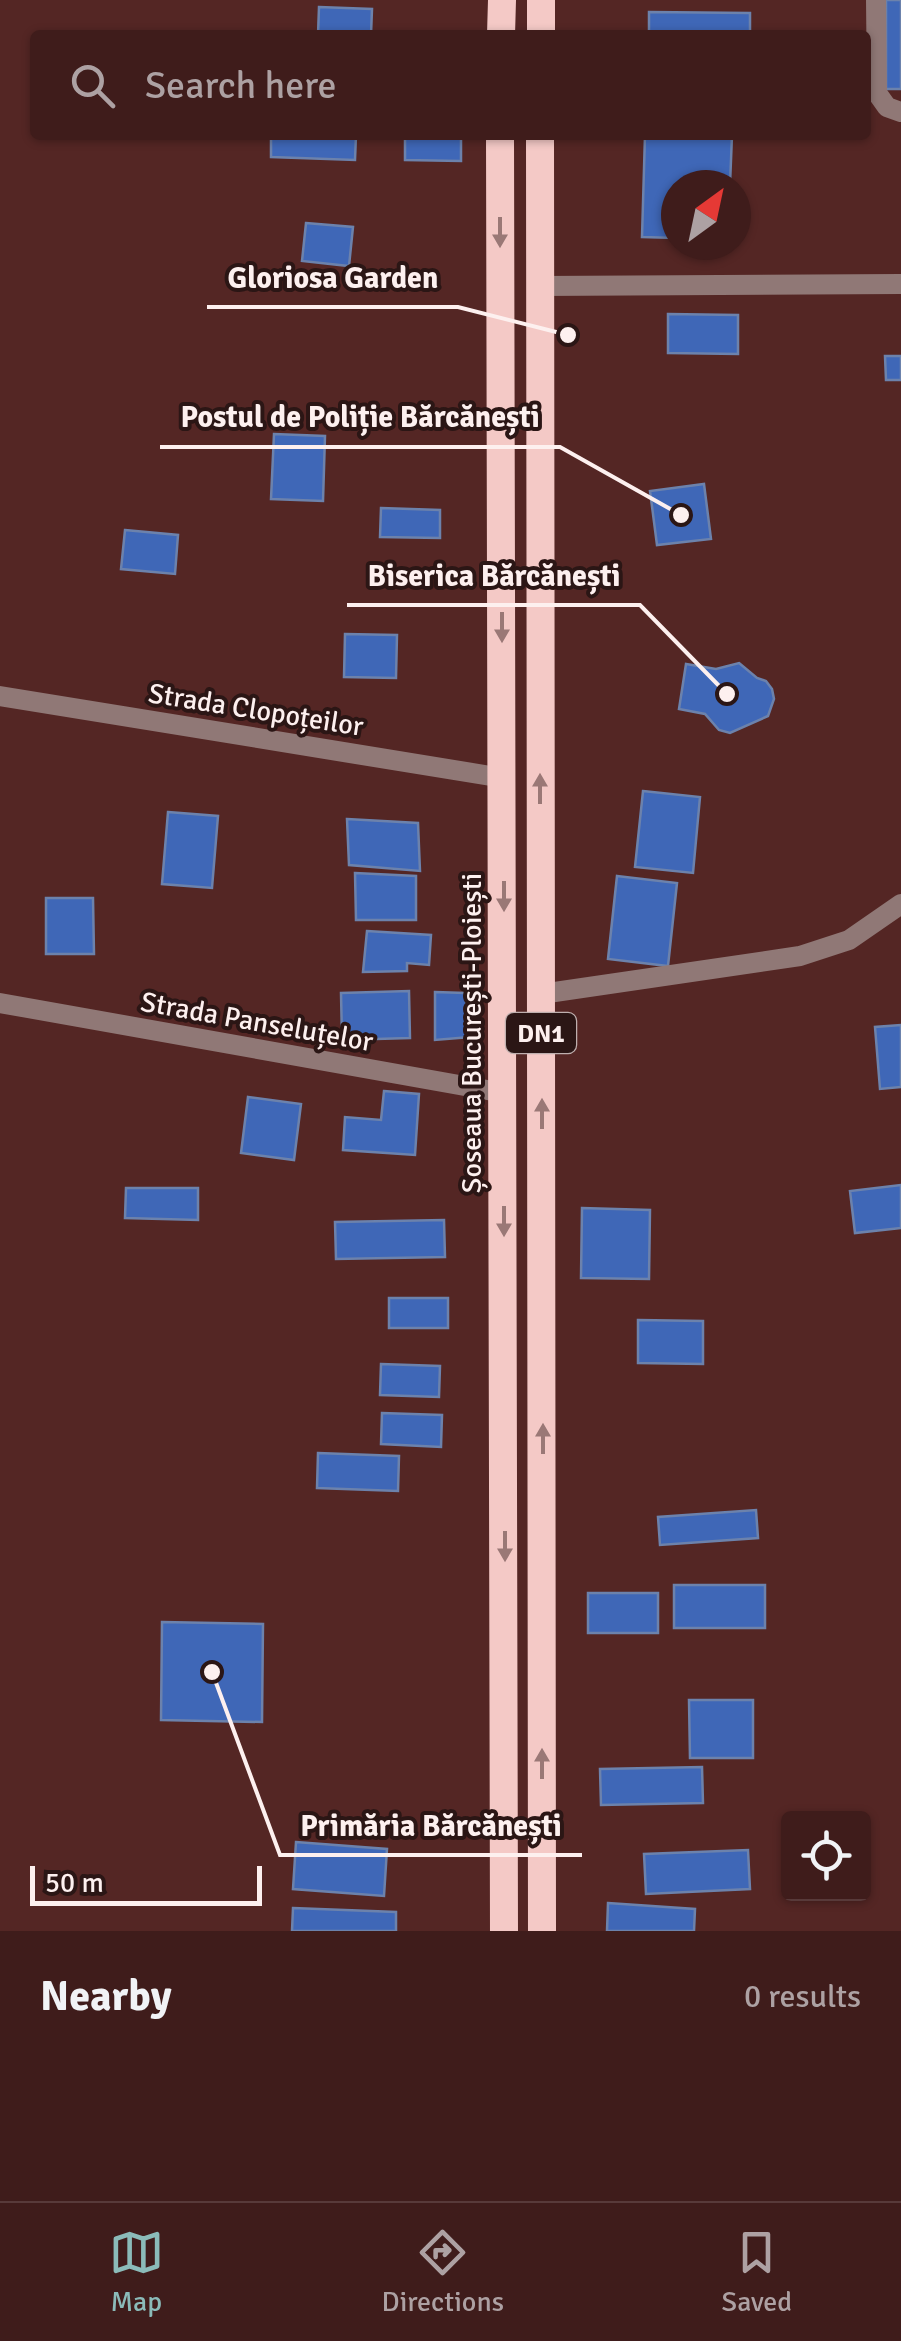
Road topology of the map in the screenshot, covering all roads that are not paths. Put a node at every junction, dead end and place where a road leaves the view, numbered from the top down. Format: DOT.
graph roads {
  1 [pos="502,0"];
  2 [pos="540,0"];
  3 [pos="876,0"];
  4 [pos="501,30"];
  5 [pos="540,30"];
  6 [pos="901,112"];
  7 [pos="500,140"];
  8 [pos="540,140"];
  9 [pos="901,284"];
  10 [pos="540,286"];
  11 [pos="0,696"];
  12 [pos="503,778"];
  13 [pos="901,904"];
  14 [pos="541,994"];
  15 [pos="0,1004"];
  16 [pos="504,1093"];
  17 [pos="504,1931"];
  18 [pos="542,1931"];
  1 -- 4 [label="highway"];
  2 -- 5 [label="highway"];
  3 -- 6 [label="street"];
  7 -- 12 [label="highway, Șoseaua București-Ploiești / DN1, one-way"];
  8 -- 10 [label="highway, DN1"];
  9 -- 10 [label="street"];
  14 -- 10 [label="highway, DN1, one-way"];
  11 -- 12 [label="street, Strada Clopoțeilor"];
  12 -- 16 [label="highway, Șoseaua București-Ploiești / DN1, one-way"];
  13 -- 14 [label="street"];
  18 -- 14 [label="highway, DN1, one-way"];
  15 -- 16 [label="street, Strada Panseluțelor"];
  16 -- 17 [label="highway, Șoseaua București-Ploiești / DN1, one-way"];
}
